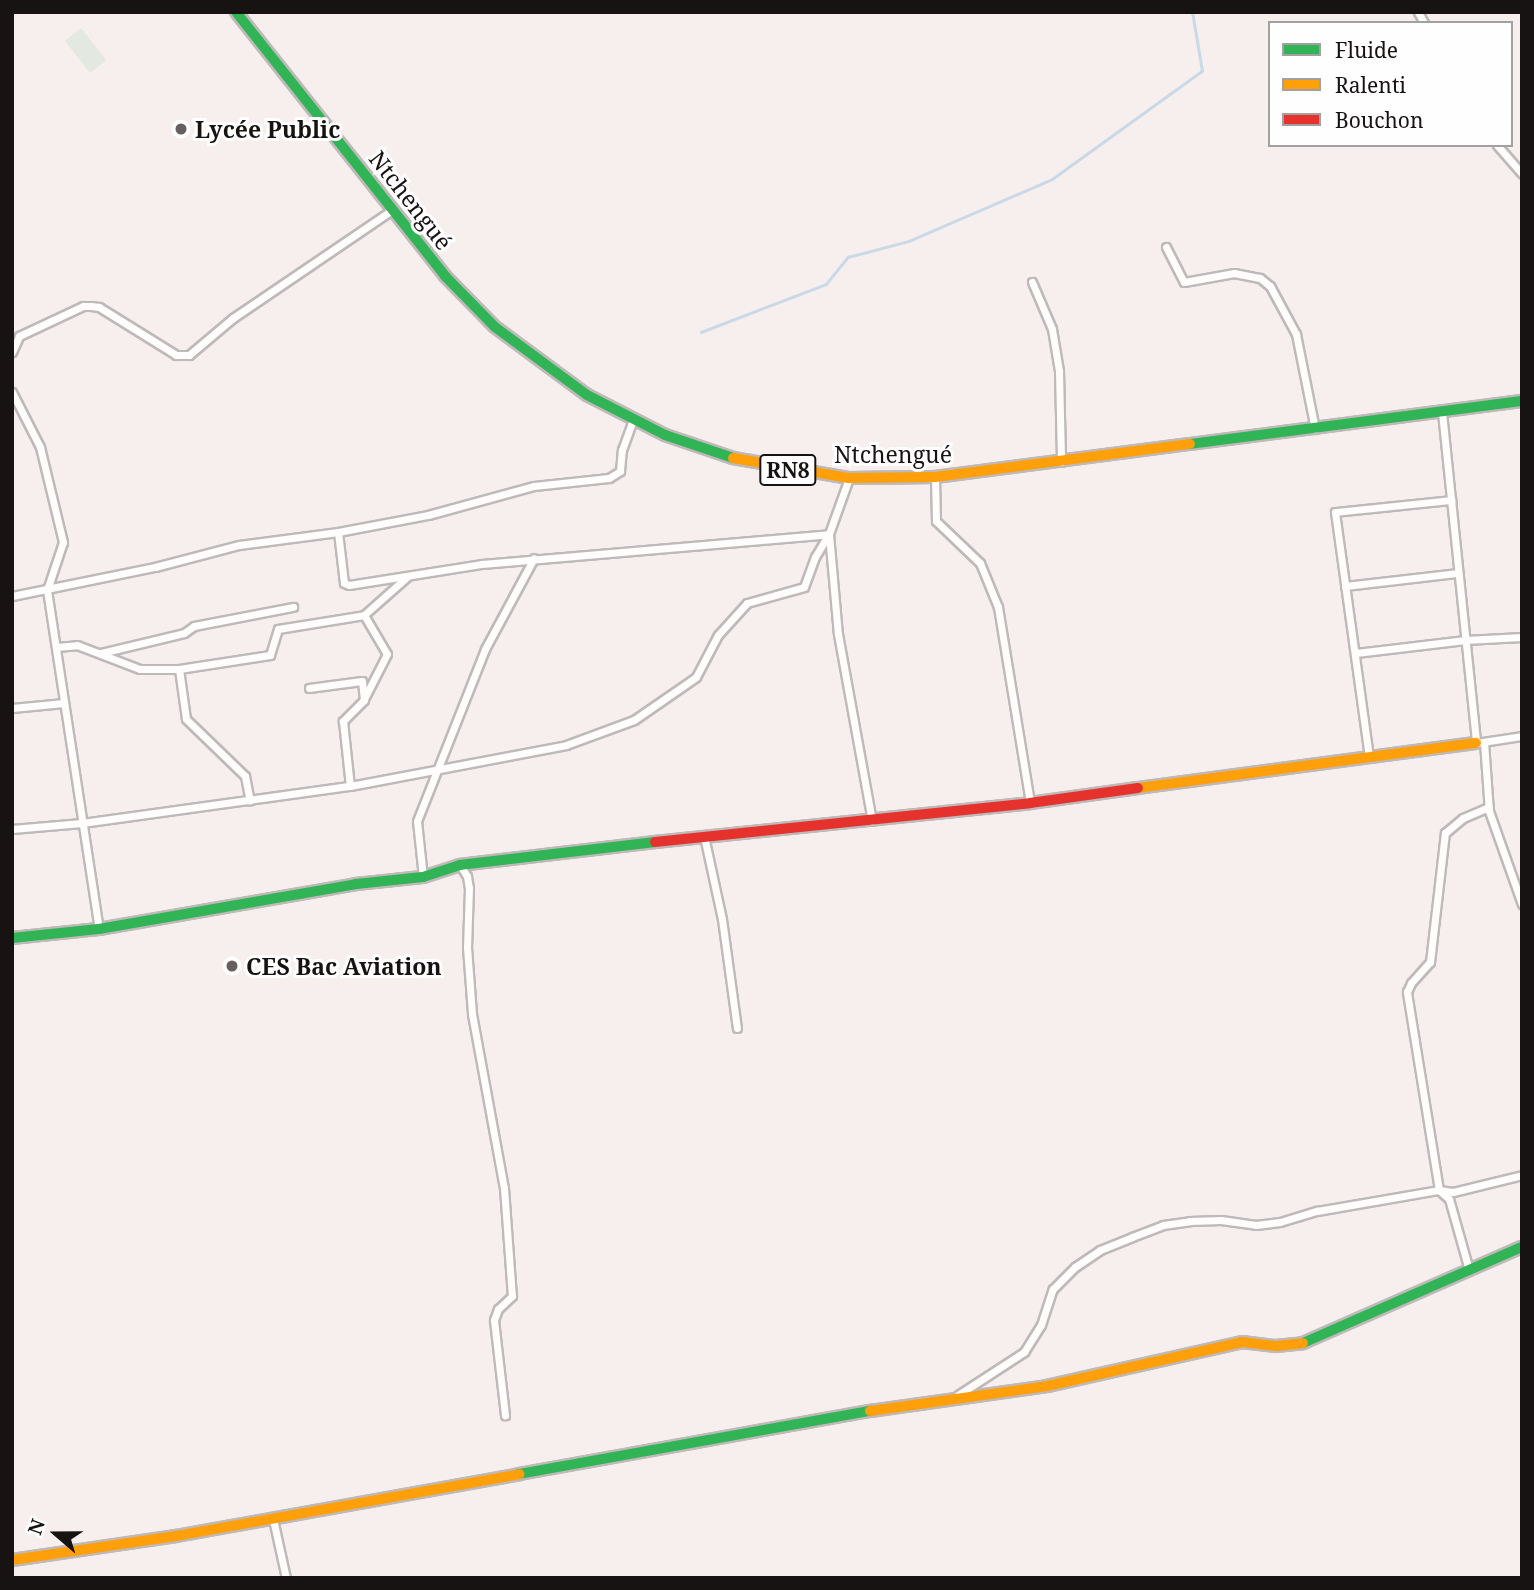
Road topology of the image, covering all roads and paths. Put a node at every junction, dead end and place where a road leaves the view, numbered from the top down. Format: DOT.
graph roads {
  1 [pos="236,12"];
  2 [pos="1499,147"];
  3 [pos="1522,174"];
  4 [pos="391,209"];
  5 [pos="1166,247"];
  6 [pos="1032,282"];
  7 [pos="13,345"];
  8 [pos="12,392"];
  9 [pos="1522,401"];
  10 [pos="1442,412"];
  11 [pos="633,420"];
  12 [pos="1315,430"];
  13 [pos="1061,461"];
  14 [pos="935,477"];
  15 [pos="849,478"];
  16 [pos="1451,500"];
  17 [pos="338,533"];
  18 [pos="828,534"];
  19 [pos="534,558"];
  20 [pos="1458,573"];
  21 [pos="408,576"];
  22 [pos="1345,586"];
  23 [pos="47,590"];
  24 [pos="12,596"];
  25 [pos="293,607"];
  26 [pos="364,615"];
  27 [pos="1522,637"];
  28 [pos="1465,639"];
  29 [pos="56,646"];
  30 [pos="101,653"];
  31 [pos="1356,653"];
  32 [pos="179,669"];
  33 [pos="309,688"];
  34 [pos="364,700"];
  35 [pos="64,703"];
  36 [pos="12,708"];
  37 [pos="1522,736"];
  38 [pos="1480,743"];
  39 [pos="1369,757"];
  40 [pos="438,769"];
  41 [pos="350,786"];
  42 [pos="250,801"];
  43 [pos="1030,803"];
  44 [pos="1489,807"];
  45 [pos="872,821"];
  46 [pos="82,823"];
  47 [pos="12,829"];
  48 [pos="704,836"];
  49 [pos="460,866"];
  50 [pos="423,877"];
  51 [pos="1522,904"];
  52 [pos="99,929"];
  53 [pos="12,938"];
  54 [pos="737,1028"];
  55 [pos="1522,1175"];
  56 [pos="1439,1190"];
  57 [pos="1522,1247"];
  58 [pos="1469,1270"];
  59 [pos="955,1397"];
  60 [pos="505,1415"];
  61 [pos="273,1519"];
  62 [pos="12,1560"];
  63 [pos="286,1578"];
  1 -- 4 [label="street, Ntchengué / RN8"];
  2 -- 3 [label="street"];
  4 -- 7 [label="street"];
  4 -- 11 [label="street, Ntchengué / RN8"];
  5 -- 12 [label="street"];
  6 -- 13 [label="street"];
  8 -- 23 [label="street"];
  9 -- 10 [label="street, Ntchengué / RN8"];
  10 -- 12 [label="street, Ntchengué / RN8"];
  10 -- 16 [label="street"];
  11 -- 15 [label="street, Ntchengué / RN8"];
  11 -- 17 [label="street"];
  12 -- 13 [label="street, Ntchengué / RN8"];
  13 -- 14 [label="street, Ntchengué / RN8"];
  14 -- 15 [label="street, Ntchengué / RN8"];
  14 -- 43 [label="street"];
  15 -- 18 [label="street"];
  16 -- 20 [label="street"];
  16 -- 22 [label="street"];
  17 -- 21 [label="street"];
  17 -- 23 [label="street"];
  18 -- 19 [label="street"];
  18 -- 40 [label="street"];
  18 -- 45 [label="street"];
  19 -- 21 [label="street"];
  19 -- 40 [label="street"];
  20 -- 22 [label="street"];
  20 -- 28 [label="street"];
  21 -- 26 [label="street"];
  22 -- 31 [label="street"];
  23 -- 24 [label="street"];
  23 -- 29 [label="street"];
  25 -- 30 [label="street"];
  26 -- 32 [label="street"];
  26 -- 34 [label="street"];
  27 -- 28 [label="street"];
  28 -- 31 [label="street"];
  28 -- 38 [label="street"];
  29 -- 30 [label="street"];
  29 -- 35 [label="street"];
  30 -- 32 [label="street"];
  31 -- 39 [label="street"];
  32 -- 42 [label="street"];
  33 -- 34 [label="street"];
  34 -- 41 [label="street"];
  35 -- 36 [label="street"];
  35 -- 46 [label="street"];
  37 -- 38 [label="street"];
  38 -- 39 [label="street"];
  38 -- 44 [label="street"];
  39 -- 43 [label="street"];
  40 -- 41 [label="street"];
  40 -- 50 [label="street"];
  41 -- 42 [label="street"];
  42 -- 46 [label="street"];
  43 -- 45 [label="street"];
  44 -- 51 [label="street"];
  44 -- 56 [label="street"];
  45 -- 48 [label="street"];
  46 -- 47 [label="street"];
  46 -- 52 [label="street"];
  48 -- 49 [label="street"];
  48 -- 54 [label="street"];
  49 -- 50 [label="street"];
  49 -- 60 [label="street"];
  50 -- 52 [label="street"];
  52 -- 53 [label="street"];
  55 -- 56 [label="street"];
  56 -- 58 [label="street"];
  56 -- 59 [label="street"];
  57 -- 58 [label="street"];
  58 -- 59 [label="street"];
  59 -- 61 [label="street"];
  61 -- 62 [label="street"];
  61 -- 63 [label="street"];
}
